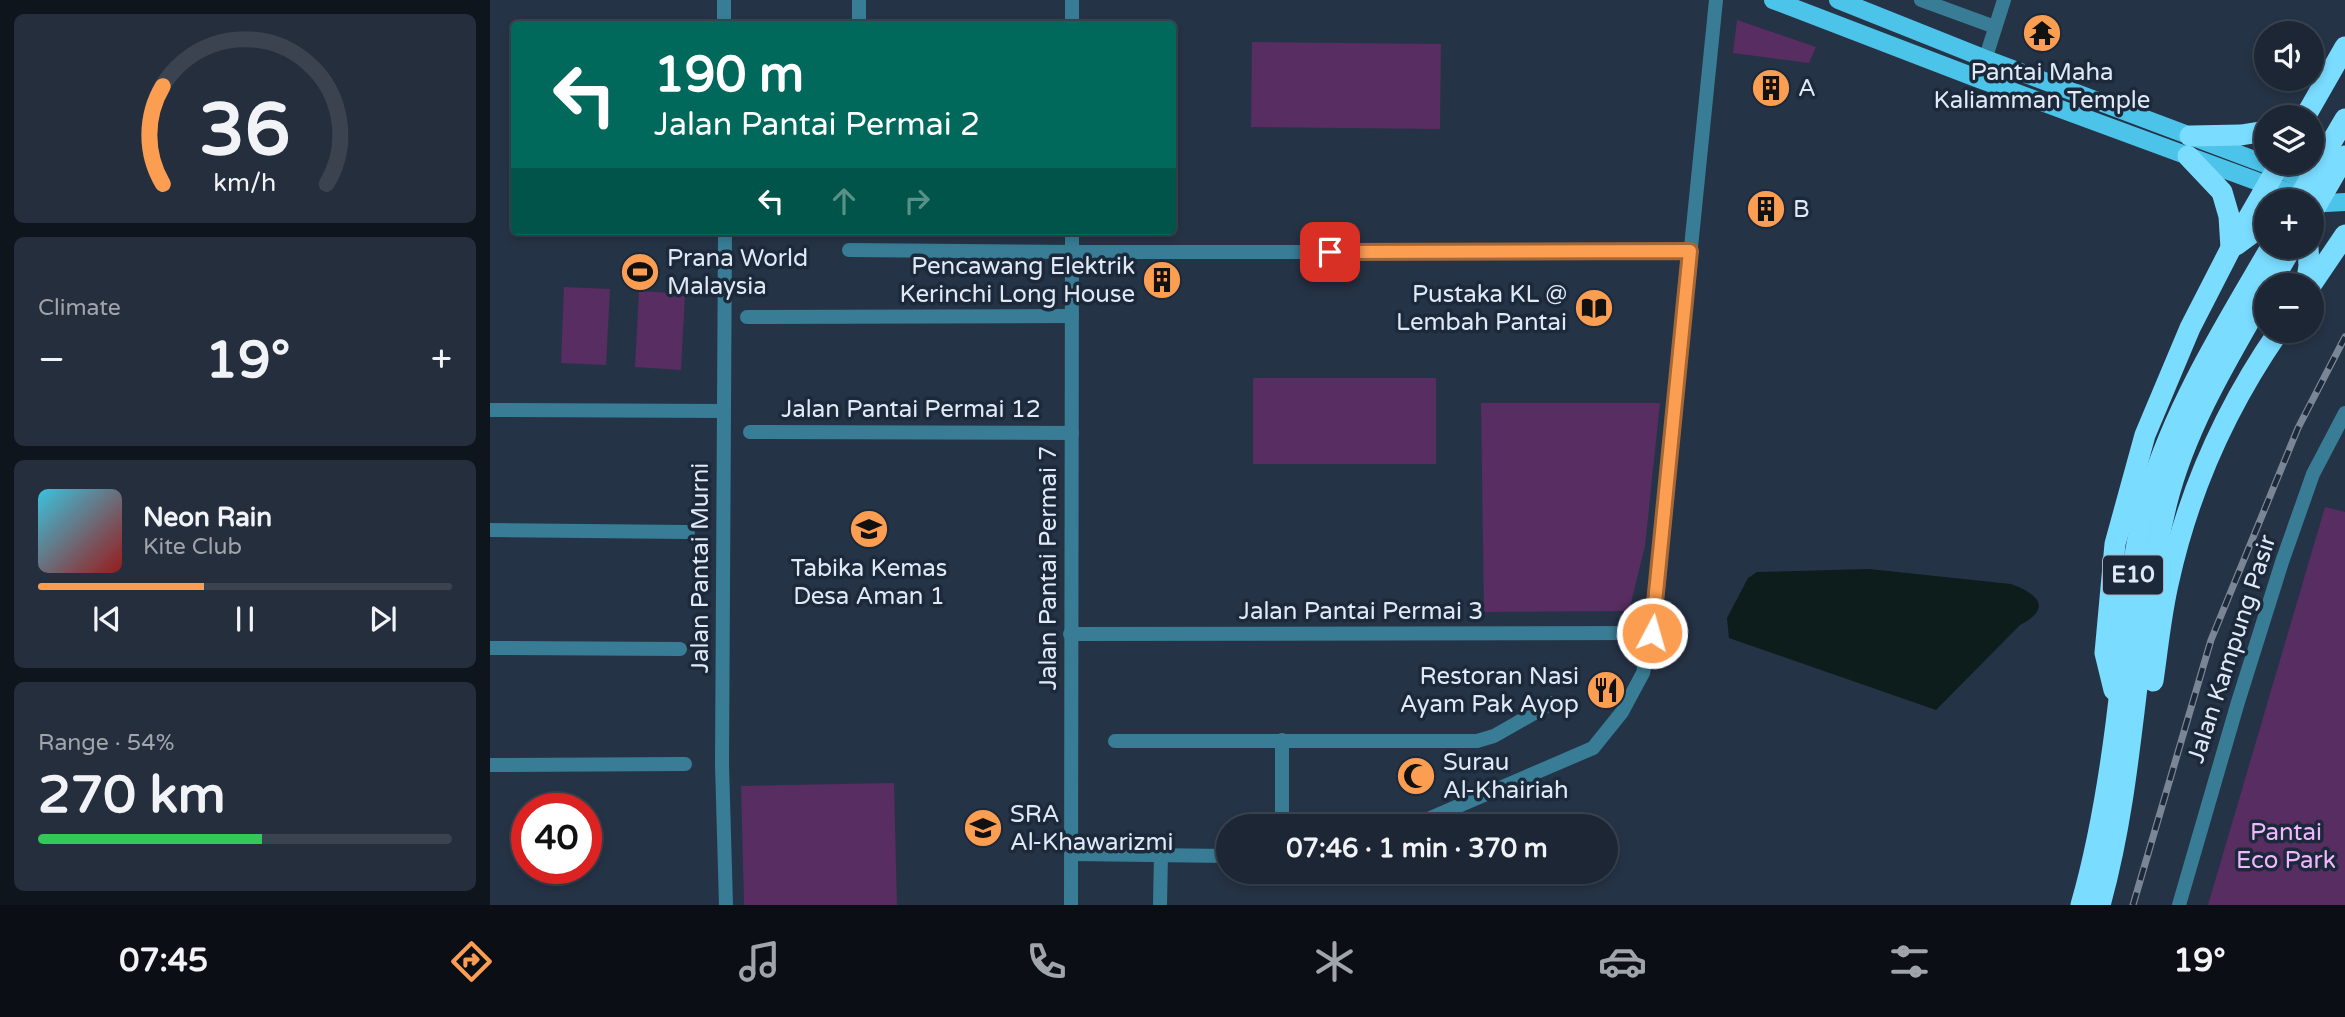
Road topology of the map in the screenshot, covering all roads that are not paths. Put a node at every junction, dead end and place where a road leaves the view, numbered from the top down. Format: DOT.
graph roads {
  1 [pos="724,0"];
  2 [pos="859,0"];
  3 [pos="1072,0"];
  4 [pos="1716,0"];
  5 [pos="1773,0"];
  6 [pos="1838,0"];
  7 [pos="1921,0"];
  8 [pos="2004,0"];
  9 [pos="724,21"];
  10 [pos="859,21"];
  11 [pos="1072,21"];
  12 [pos="1995,27"];
  13 [pos="2345,47"];
  14 [pos="1986,59"];
  15 [pos="1979,79"];
  16 [pos="2310,105"];
  17 [pos="2345,118"];
  18 [pos="2254,133"];
  19 [pos="2189,146"];
  20 [pos="2345,156"];
  21 [pos="2254,166"];
  22 [pos="2272,175"];
  23 [pos="2279,175"];
  24 [pos="2304,189"];
  25 [pos="2324,192"];
  26 [pos="2343,211"];
  27 [pos="2254,233"];
  28 [pos="724,235"];
  29 [pos="1072,235"];
  30 [pos="2231,248"];
  31 [pos="849,250"];
  32 [pos="1690,251"];
  33 [pos="1072,252"];
  34 [pos="2264,259"];
  35 [pos="2315,273"];
  36 [pos="2254,313"];
  37 [pos="1072,316"];
  38 [pos="747,317"];
  39 [pos="2271,343"];
  40 [pos="490,410"];
  41 [pos="724,411"];
  42 [pos="2345,413"];
  43 [pos="750,432"];
  44 [pos="1072,433"];
  45 [pos="2175,448"];
  46 [pos="490,530"];
  47 [pos="688,532"];
  48 [pos="1652,633"];
  49 [pos="1070,635"];
  50 [pos="490,648"];
  51 [pos="680,649"];
  52 [pos="1552,703"];
  53 [pos="2126,711"];
  54 [pos="1282,740"];
  55 [pos="1115,741"];
  56 [pos="685,764"];
  57 [pos="490,765"];
  58 [pos="1282,814"];
  59 [pos="1440,814"];
  60 [pos="1072,854"];
  61 [pos="1160,855"];
  62 [pos="1216,856"];
  63 [pos="726,905"];
  64 [pos="1071,905"];
  65 [pos="1160,905"];
  66 [pos="2081,905"];
  67 [pos="2100,905"];
  68 [pos="2179,905"];
  1 -- 9 [label="street"];
  2 -- 10 [label="street"];
  3 -- 11 [label="street"];
  4 -- 32 [label="street"];
  5 -- 15 [label="main road"];
  6 -- 14 [label="main road"];
  7 -- 12 [label="street"];
  8 -- 12 [label="street"];
  12 -- 14 [label="street"];
  13 -- 16 [label="highway"];
  14 -- 15 [label="street"];
  14 -- 19 [label="main road"];
  15 -- 19 [label="main road"];
  17 -- 24 [label="highway, bridge"];
  18 -- 19 [label="highway"];
  19 -- 21 [label="main road"];
  19 -- 30 [label="highway"];
  20 -- 25 [label="highway, bridge"];
  22 -- 30 [label="highway"];
  23 -- 26 [label="main road"];
  26 -- 35 [label="highway"];
  27 -- 30 [label="highway"];
  28 -- 41 [label="street, Jalan Pantai Murni"];
  29 -- 33 [label="street, Jalan Pantai Permai 7"];
  30 -- 53 [label="highway"];
  31 -- 33 [label="street"];
  32 -- 33 [label="street"];
  32 -- 48 [label="street"];
  33 -- 37 [label="street, Jalan Pantai Permai 7"];
  34 -- 45 [label="highway, E10"];
  36 -- 45 [label="highway, E10"];
  37 -- 38 [label="street"];
  37 -- 44 [label="street, Jalan Pantai Permai 7"];
  39 -- 53 [label="highway"];
  40 -- 41 [label="street"];
  41 -- 63 [label="street, Jalan Pantai Murni"];
  42 -- 68 [label="street, Jalan Kampung Pasir"];
  43 -- 44 [label="street, Jalan Pantai Permai 12"];
  44 -- 49 [label="street, Jalan Pantai Permai 7"];
  45 -- 53 [label="highway, E10"];
  46 -- 47 [label="street"];
  48 -- 49 [label="street, Jalan Pantai Permai 3"];
  48 -- 59 [label="street"];
  49 -- 60 [label="street, Jalan Pantai Permai 7"];
  50 -- 51 [label="street"];
  52 -- 54 [label="street"];
  53 -- 66 [label="highway, E10"];
  53 -- 67 [label="highway, E10"];
  54 -- 55 [label="street"];
  54 -- 58 [label="street"];
  56 -- 57 [label="street"];
  60 -- 61 [label="street"];
  60 -- 64 [label="street, Jalan Pantai Permai 7"];
  61 -- 62 [label="street"];
  61 -- 65 [label="street"];
}
